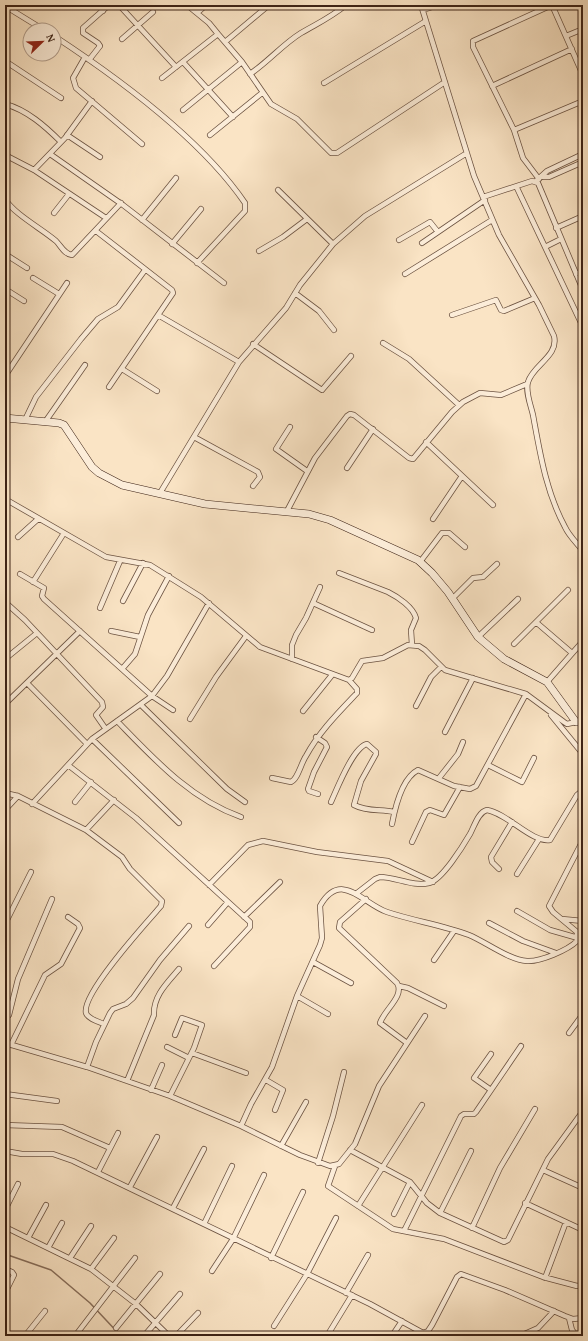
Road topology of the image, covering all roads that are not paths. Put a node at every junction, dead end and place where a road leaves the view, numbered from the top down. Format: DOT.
graph roads {
  1 [pos="98,5"];
  2 [pos="109,5"];
  3 [pos="119,5"];
  4 [pos="187,5"];
  5 [pos="206,5"];
  6 [pos="269,5"];
  7 [pos="346,5"];
  8 [pos="438,5"];
  9 [pos="552,5"];
  10 [pos="5,6"];
  11 [pos="422,8"];
  12 [pos="103,11"];
  13 [pos="153,12"];
  14 [pos="197,14"];
  15 [pos="426,21"];
  16 [pos="31,22"];
  17 [pos="137,25"];
  18 [pos="583,29"];
  19 [pos="218,34"];
  20 [pos="566,36"];
  21 [pos="122,39"];
  22 [pos="62,42"];
  23 [pos="225,42"];
  24 [pos="572,50"];
  25 [pos="87,59"];
  26 [pos="5,61"];
  27 [pos="182,62"];
  28 [pos="242,62"];
  29 [pos="176,67"];
  30 [pos="250,74"];
  31 [pos="583,75"];
  32 [pos="162,78"];
  33 [pos="445,82"];
  34 [pos="324,83"];
  35 [pos="492,86"];
  36 [pos="207,89"];
  37 [pos="262,92"];
  38 [pos="61,98"];
  39 [pos="92,101"];
  40 [pos="583,101"];
  41 [pos="5,104"];
  42 [pos="182,110"];
  43 [pos="233,117"];
  44 [pos="514,130"];
  45 [pos="210,135"];
  46 [pos="67,136"];
  47 [pos="61,142"];
  48 [pos="142,144"];
  49 [pos="467,153"];
  50 [pos="50,154"];
  51 [pos="583,154"];
  52 [pos="5,155"];
  53 [pos="100,157"];
  54 [pos="583,162"];
  55 [pos="34,170"];
  56 [pos="176,178"];
  57 [pos="539,179"];
  58 [pos="517,188"];
  59 [pos="278,190"];
  60 [pos="70,194"];
  61 [pos="484,198"];
  62 [pos="5,199"];
  63 [pos="121,203"];
  64 [pos="201,209"];
  65 [pos="54,213"];
  66 [pos="583,216"];
  67 [pos="106,218"];
  68 [pos="307,219"];
  69 [pos="142,220"];
  70 [pos="492,220"];
  71 [pos="556,228"];
  72 [pos="96,231"];
  73 [pos="438,232"];
  74 [pos="561,239"];
  75 [pos="399,240"];
  76 [pos="422,243"];
  77 [pos="172,244"];
  78 [pos="333,244"];
  79 [pos="545,247"];
  80 [pos="259,251"];
  81 [pos="5,254"];
  82 [pos="197,263"];
  83 [pos="27,268"];
  84 [pos="145,270"];
  85 [pos="583,271"];
  86 [pos="404,274"];
  87 [pos="576,274"];
  88 [pos="33,278"];
  89 [pos="67,283"];
  90 [pos="224,283"];
  91 [pos="5,289"];
  92 [pos="583,290"];
  93 [pos="295,293"];
  94 [pos="59,294"];
  95 [pos="535,298"];
  96 [pos="24,301"];
  97 [pos="158,315"];
  98 [pos="452,315"];
  99 [pos="581,318"];
  100 [pos="583,327"];
  101 [pos="334,330"];
  102 [pos="383,343"];
  103 [pos="253,344"];
  104 [pos="351,356"];
  105 [pos="239,362"];
  106 [pos="85,364"];
  107 [pos="122,369"];
  108 [pos="5,376"];
  109 [pos="527,384"];
  110 [pos="110,387"];
  111 [pos="157,391"];
  112 [pos="460,405"];
  113 [pos="5,418"];
  114 [pos="25,420"];
  115 [pos="44,422"];
  116 [pos="290,427"];
  117 [pos="373,429"];
  118 [pos="194,437"];
  119 [pos="426,442"];
  120 [pos="347,468"];
  121 [pos="307,471"];
  122 [pos="462,476"];
  123 [pos="253,486"];
  124 [pos="160,493"];
  125 [pos="5,499"];
  126 [pos="493,505"];
  127 [pos="287,511"];
  128 [pos="38,519"];
  129 [pos="433,519"];
  130 [pos="64,533"];
  131 [pos="18,537"];
  132 [pos="464,547"];
  133 [pos="583,551"];
  134 [pos="120,561"];
  135 [pos="420,562"];
  136 [pos="143,563"];
  137 [pos="497,564"];
  138 [pos="339,573"];
  139 [pos="20,574"];
  140 [pos="169,576"];
  141 [pos="33,582"];
  142 [pos="320,587"];
  143 [pos="568,590"];
  144 [pos="452,599"];
  145 [pos="518,599"];
  146 [pos="123,601"];
  147 [pos="5,602"];
  148 [pos="209,603"];
  149 [pos="313,603"];
  150 [pos="100,608"];
  151 [pos="537,623"];
  152 [pos="372,630"];
  153 [pos="80,631"];
  154 [pos="111,632"];
  155 [pos="37,633"];
  156 [pos="246,636"];
  157 [pos="140,637"];
  158 [pos="478,637"];
  159 [pos="583,641"];
  160 [pos="514,644"];
  161 [pos="412,645"];
  162 [pos="572,653"];
  163 [pos="56,654"];
  164 [pos="5,659"];
  165 [pos="292,659"];
  166 [pos="441,667"];
  167 [pos="122,669"];
  168 [pos="332,675"];
  169 [pos="473,678"];
  170 [pos="349,680"];
  171 [pos="547,682"];
  172 [pos="27,683"];
  173 [pos="526,694"];
  174 [pos="152,696"];
  175 [pos="5,704"];
  176 [pos="540,704"];
  177 [pos="141,705"];
  178 [pos="416,706"];
  179 [pos="173,710"];
  180 [pos="303,711"];
  181 [pos="190,719"];
  182 [pos="117,721"];
  183 [pos="579,722"];
  184 [pos="105,728"];
  185 [pos="445,732"];
  186 [pos="316,737"];
  187 [pos="92,739"];
  188 [pos="463,742"];
  189 [pos="87,744"];
  190 [pos="583,754"];
  191 [pos="534,758"];
  192 [pos="68,765"];
  193 [pos="488,765"];
  194 [pos="272,778"];
  195 [pos="438,778"];
  196 [pos="92,782"];
  197 [pos="460,787"];
  198 [pos="583,790"];
  199 [pos="5,793"];
  200 [pos="318,794"];
  201 [pos="18,796"];
  202 [pos="114,800"];
  203 [pos="75,802"];
  204 [pos="245,802"];
  205 [pos="331,802"];
  206 [pos="32,804"];
  207 [pos="5,810"];
  208 [pos="394,812"];
  209 [pos="241,817"];
  210 [pos="512,822"];
  211 [pos="179,823"];
  212 [pos="392,824"];
  213 [pos="86,830"];
  214 [pos="539,839"];
  215 [pos="583,840"];
  216 [pos="412,842"];
  217 [pos="499,869"];
  218 [pos="31,872"];
  219 [pos="517,874"];
  220 [pos="280,882"];
  221 [pos="433,882"];
  222 [pos="209,885"];
  223 [pos="357,893"];
  224 [pos="52,899"];
  225 [pos="366,900"];
  226 [pos="228,902"];
  227 [pos="517,911"];
  228 [pos="244,916"];
  229 [pos="68,917"];
  230 [pos="562,919"];
  231 [pos="583,921"];
  232 [pos="489,923"];
  233 [pos="5,924"];
  234 [pos="208,924"];
  235 [pos="189,926"];
  236 [pos="454,931"];
  237 [pos="577,932"];
  238 [pos="583,936"];
  239 [pos="578,938"];
  240 [pos="556,953"];
  241 [pos="434,960"];
  242 [pos="312,962"];
  243 [pos="214,966"];
  244 [pos="178,969"];
  245 [pos="351,983"];
  246 [pos="400,986"];
  247 [pos="297,996"];
  248 [pos="444,1006"];
  249 [pos="328,1014"];
  250 [pos="583,1014"];
  251 [pos="425,1016"];
  252 [pos="5,1018"];
  253 [pos="103,1027"];
  254 [pos="569,1033"];
  255 [pos="175,1035"];
  256 [pos="5,1043"];
  257 [pos="407,1043"];
  258 [pos="11,1044"];
  259 [pos="522,1046"];
  260 [pos="167,1047"];
  261 [pos="491,1054"];
  262 [pos="190,1056"];
  263 [pos="162,1065"];
  264 [pos="87,1067"];
  265 [pos="344,1072"];
  266 [pos="246,1073"];
  267 [pos="266,1080"];
  268 [pos="127,1081"];
  269 [pos="151,1090"];
  270 [pos="491,1090"];
  271 [pos="5,1094"];
  272 [pos="170,1096"];
  273 [pos="57,1101"];
  274 [pos="306,1102"];
  275 [pos="422,1105"];
  276 [pos="535,1109"];
  277 [pos="275,1110"];
  278 [pos="583,1111"];
  279 [pos="5,1125"];
  280 [pos="241,1126"];
  281 [pos="118,1132"];
  282 [pos="157,1138"];
  283 [pos="281,1146"];
  284 [pos="110,1148"];
  285 [pos="204,1149"];
  286 [pos="350,1150"];
  287 [pos="5,1151"];
  288 [pos="471,1151"];
  289 [pos="318,1163"];
  290 [pos="232,1166"];
  291 [pos="335,1166"];
  292 [pos="383,1166"];
  293 [pos="542,1170"];
  294 [pos="98,1172"];
  295 [pos="264,1175"];
  296 [pos="410,1182"];
  297 [pos="18,1184"];
  298 [pos="130,1187"];
  299 [pos="583,1188"];
  300 [pos="303,1192"];
  301 [pos="422,1196"];
  302 [pos="525,1203"];
  303 [pos="46,1205"];
  304 [pos="358,1206"];
  305 [pos="173,1208"];
  306 [pos="5,1210"];
  307 [pos="440,1213"];
  308 [pos="394,1214"];
  309 [pos="336,1218"];
  310 [pos="566,1222"];
  311 [pos="62,1223"];
  312 [pos="204,1224"];
  313 [pos="91,1226"];
  314 [pos="5,1227"];
  315 [pos="472,1228"];
  316 [pos="583,1230"];
  317 [pos="404,1231"];
  318 [pos="28,1238"];
  319 [pos="114,1238"];
  320 [pos="233,1239"];
  321 [pos="48,1248"];
  322 [pos="368,1255"];
  323 [pos="70,1258"];
  324 [pos="135,1258"];
  325 [pos="272,1258"];
  326 [pos="5,1269"];
  327 [pos="91,1269"];
  328 [pos="212,1271"];
  329 [pos="160,1274"];
  330 [pos="307,1274"];
  331 [pos="545,1278"];
  332 [pos="583,1284"];
  333 [pos="113,1285"];
  334 [pos="5,1293"];
  335 [pos="346,1293"];
  336 [pos="180,1294"];
  337 [pos="352,1295"];
  338 [pos="136,1304"];
  339 [pos="45,1311"];
  340 [pos="554,1312"];
  341 [pos="198,1313"];
  342 [pos="569,1318"];
  343 [pos="583,1318"];
  344 [pos="402,1321"];
  345 [pos="156,1323"];
  346 [pos="274,1326"];
  347 [pos="116,1328"];
  348 [pos="25,1336"];
  349 [pos="75,1336"];
  350 [pos="144,1336"];
  351 [pos="169,1336"];
  352 [pos="176,1336"];
  353 [pos="327,1336"];
  354 [pos="392,1336"];
  355 [pos="520,1336"];
  356 [pos="577,1336"];
  1 -- 12 [label="street"];
  2 -- 12 [label="street"];
  3 -- 17 [label="street"];
  4 -- 14 [label="street"];
  5 -- 14 [label="street"];
  6 -- 23 [label="street"];
  7 -- 30 [label="street"];
  8 -- 11 [label="street"];
  9 -- 20 [label="street"];
  9 -- 35 [label="street"];
  10 -- 16 [label="street"];
  11 -- 15 [label="street"];
  12 -- 25 [label="street"];
  13 -- 17 [label="street"];
  14 -- 19 [label="street"];
  15 -- 33 [label="street"];
  15 -- 34 [label="street"];
  17 -- 21 [label="street"];
  17 -- 29 [label="street"];
  18 -- 20 [label="street"];
  19 -- 23 [label="street"];
  19 -- 27 [label="street"];
  20 -- 24 [label="street"];
  22 -- 25 [label="street"];
  23 -- 28 [label="street"];
  24 -- 31 [label="street"];
  24 -- 35 [label="street"];
  25 -- 39 [label="street"];
  25 -- 82 [label="street"];
  26 -- 38 [label="street"];
  27 -- 29 [label="street"];
  27 -- 36 [label="street"];
  28 -- 30 [label="street"];
  28 -- 36 [label="street"];
  29 -- 32 [label="street"];
  30 -- 37 [label="street"];
  33 -- 37 [label="street"];
  33 -- 49 [label="street"];
  35 -- 44 [label="street"];
  36 -- 42 [label="street"];
  36 -- 43 [label="street"];
  37 -- 43 [label="street"];
  39 -- 46 [label="street"];
  39 -- 48 [label="street"];
  40 -- 44 [label="street"];
  41 -- 47 [label="street"];
  43 -- 45 [label="street"];
  44 -- 57 [label="street"];
  46 -- 47 [label="street"];
  46 -- 53 [label="street"];
  47 -- 50 [label="street"];
  49 -- 61 [label="street"];
  49 -- 78 [label="street"];
  50 -- 55 [label="street"];
  50 -- 63 [label="street"];
  51 -- 57 [label="street"];
  52 -- 55 [label="street"];
  54 -- 57 [label="street"];
  55 -- 60 [label="street"];
  56 -- 69 [label="street"];
  57 -- 58 [label="street"];
  57 -- 71 [label="street"];
  58 -- 61 [label="street"];
  58 -- 79 [label="street"];
  59 -- 68 [label="street"];
  60 -- 65 [label="street"];
  60 -- 67 [label="street"];
  61 -- 70 [label="street"];
  61 -- 73 [label="street"];
  62 -- 72 [label="street"];
  63 -- 67 [label="street"];
  63 -- 69 [label="street"];
  64 -- 77 [label="street"];
  66 -- 71 [label="street"];
  67 -- 72 [label="street"];
  68 -- 78 [label="street"];
  68 -- 80 [label="street"];
  69 -- 77 [label="street"];
  70 -- 86 [label="street"];
  70 -- 95 [label="street"];
  71 -- 74 [label="street"];
  72 -- 84 [label="street"];
  73 -- 75 [label="street"];
  73 -- 76 [label="street"];
  74 -- 79 [label="street"];
  74 -- 87 [label="street"];
  77 -- 82 [label="street"];
  78 -- 93 [label="street"];
  79 -- 99 [label="street"];
  81 -- 83 [label="street"];
  82 -- 90 [label="street"];
  84 -- 97 [label="street"];
  84 -- 114 [label="street"];
  85 -- 87 [label="street"];
  87 -- 92 [label="street"];
  88 -- 94 [label="street"];
  89 -- 94 [label="street"];
  91 -- 96 [label="street"];
  93 -- 101 [label="street"];
  93 -- 103 [label="street"];
  94 -- 108 [label="street"];
  95 -- 98 [label="street"];
  95 -- 109 [label="street"];
  97 -- 105 [label="street"];
  97 -- 107 [label="street"];
  99 -- 100 [label="street"];
  102 -- 112 [label="street"];
  103 -- 104 [label="street"];
  103 -- 105 [label="street"];
  105 -- 118 [label="street"];
  106 -- 115 [label="street"];
  107 -- 110 [label="street"];
  107 -- 111 [label="street"];
  109 -- 112 [label="street"];
  109 -- 133 [label="street"];
  112 -- 119 [label="street"];
  113 -- 114 [label="street"];
  114 -- 115 [label="street"];
  115 -- 124 [label="street"];
  116 -- 121 [label="street"];
  117 -- 119 [label="street"];
  117 -- 120 [label="street"];
  117 -- 121 [label="street"];
  118 -- 123 [label="street"];
  118 -- 124 [label="street"];
  119 -- 122 [label="street"];
  121 -- 127 [label="street"];
  122 -- 126 [label="street"];
  122 -- 129 [label="street"];
  124 -- 127 [label="street"];
  125 -- 128 [label="street"];
  127 -- 135 [label="street"];
  128 -- 130 [label="street"];
  128 -- 131 [label="street"];
  130 -- 134 [label="street"];
  130 -- 141 [label="street"];
  132 -- 135 [label="street"];
  134 -- 136 [label="street"];
  134 -- 150 [label="street"];
  135 -- 144 [label="street"];
  136 -- 140 [label="street"];
  136 -- 146 [label="street"];
  137 -- 144 [label="street"];
  138 -- 161 [label="street"];
  139 -- 141 [label="street"];
  140 -- 148 [label="street"];
  140 -- 157 [label="street"];
  141 -- 153 [label="street"];
  142 -- 149 [label="street"];
  143 -- 151 [label="street"];
  144 -- 158 [label="street"];
  145 -- 158 [label="street"];
  147 -- 155 [label="street"];
  148 -- 156 [label="street"];
  148 -- 174 [label="street"];
  149 -- 152 [label="street"];
  149 -- 165 [label="street"];
  151 -- 160 [label="street"];
  151 -- 162 [label="street"];
  153 -- 163 [label="street"];
  153 -- 167 [label="street"];
  154 -- 157 [label="street"];
  155 -- 163 [label="street"];
  155 -- 164 [label="street"];
  156 -- 165 [label="street"];
  156 -- 181 [label="street"];
  157 -- 167 [label="street"];
  158 -- 171 [label="street"];
  159 -- 162 [label="street"];
  161 -- 166 [label="street"];
  161 -- 170 [label="street"];
  162 -- 171 [label="street"];
  163 -- 172 [label="street"];
  163 -- 184 [label="street"];
  165 -- 168 [label="street"];
  166 -- 169 [label="street"];
  166 -- 178 [label="street"];
  167 -- 174 [label="street"];
  168 -- 170 [label="street"];
  168 -- 180 [label="street"];
  169 -- 173 [label="street"];
  169 -- 185 [label="street"];
  170 -- 186 [label="street"];
  171 -- 183 [label="street"];
  172 -- 175 [label="street"];
  172 -- 189 [label="street"];
  173 -- 176 [label="street"];
  173 -- 193 [label="street"];
  174 -- 177 [label="street"];
  174 -- 179 [label="street"];
  176 -- 183 [label="street"];
  176 -- 190 [label="street"];
  177 -- 182 [label="street"];
  177 -- 204 [label="street"];
  182 -- 184 [label="street"];
  182 -- 209 [label="street"];
  184 -- 187 [label="street"];
  186 -- 194 [label="street"];
  186 -- 200 [label="street"];
  187 -- 189 [label="street"];
  187 -- 211 [label="street"];
  188 -- 195 [label="street"];
  189 -- 192 [label="street"];
  191 -- 193 [label="street"];
  192 -- 196 [label="street"];
  192 -- 206 [label="street"];
  193 -- 197 [label="street"];
  195 -- 197 [label="street"];
  195 -- 208 [label="street"];
  196 -- 202 [label="street"];
  196 -- 203 [label="street"];
  197 -- 216 [label="street"];
  198 -- 214 [label="street"];
  199 -- 201 [label="street"];
  201 -- 206 [label="street"];
  201 -- 207 [label="street"];
  202 -- 213 [label="street"];
  202 -- 222 [label="street"];
  205 -- 208 [label="street"];
  206 -- 213 [label="street"];
  208 -- 212 [label="street"];
  210 -- 214 [label="street"];
  210 -- 217 [label="street"];
  210 -- 221 [label="street"];
  213 -- 253 [label="street"];
  214 -- 219 [label="street"];
  215 -- 230 [label="street"];
  218 -- 233 [label="street"];
  220 -- 228 [label="street"];
  221 -- 222 [label="street"];
  221 -- 223 [label="street"];
  222 -- 226 [label="street"];
  223 -- 225 [label="street"];
  223 -- 242 [label="street"];
  224 -- 252 [label="street"];
  225 -- 236 [label="street"];
  225 -- 246 [label="street"];
  226 -- 228 [label="street"];
  226 -- 234 [label="street"];
  227 -- 239 [label="street"];
  228 -- 243 [label="street"];
  229 -- 258 [label="street"];
  230 -- 231 [label="street"];
  230 -- 237 [label="street"];
  232 -- 240 [label="street"];
  235 -- 253 [label="street"];
  236 -- 240 [label="street"];
  236 -- 241 [label="street"];
  237 -- 238 [label="street"];
  237 -- 239 [label="street"];
  239 -- 240 [label="street"];
  242 -- 245 [label="street"];
  242 -- 247 [label="street"];
  244 -- 268 [label="street"];
  246 -- 248 [label="street"];
  246 -- 257 [label="street"];
  247 -- 249 [label="street"];
  247 -- 267 [label="street"];
  250 -- 254 [label="street"];
  251 -- 257 [label="street"];
  253 -- 264 [label="street"];
  255 -- 262 [label="street"];
  256 -- 258 [label="street"];
  257 -- 286 [label="street"];
  258 -- 264 [label="street"];
  259 -- 270 [label="street"];
  260 -- 262 [label="street"];
  261 -- 270 [label="street"];
  262 -- 266 [label="street"];
  262 -- 272 [label="street"];
  263 -- 269 [label="street"];
  264 -- 268 [label="street"];
  265 -- 289 [label="street"];
  267 -- 277 [label="street"];
  267 -- 280 [label="street"];
  268 -- 269 [label="street"];
  269 -- 272 [label="street"];
  270 -- 301 [label="street"];
  271 -- 273 [label="street"];
  272 -- 280 [label="street"];
  274 -- 283 [label="street"];
  275 -- 292 [label="street"];
  276 -- 315 [label="street"];
  278 -- 293 [label="street"];
  279 -- 284 [label="street"];
  280 -- 283 [label="street"];
  281 -- 284 [label="street"];
  282 -- 298 [label="street"];
  283 -- 289 [label="street"];
  284 -- 294 [label="street"];
  285 -- 305 [label="street"];
  286 -- 291 [label="street"];
  286 -- 292 [label="street"];
  287 -- 294 [label="street"];
  288 -- 307 [label="street"];
  289 -- 291 [label="street"];
  290 -- 312 [label="street"];
  291 -- 304 [label="street"];
  292 -- 296 [label="street"];
  292 -- 304 [label="street"];
  293 -- 299 [label="street"];
  293 -- 302 [label="street"];
  294 -- 298 [label="street"];
  295 -- 320 [label="street"];
  296 -- 301 [label="street"];
  296 -- 308 [label="street"];
  297 -- 306 [label="street"];
  298 -- 305 [label="street"];
  300 -- 325 [label="street"];
  301 -- 307 [label="street"];
  301 -- 317 [label="street"];
  302 -- 310 [label="street"];
  302 -- 315 [label="street"];
  303 -- 318 [label="street"];
  304 -- 317 [label="street"];
  305 -- 312 [label="street"];
  307 -- 315 [label="street"];
  309 -- 330 [label="street"];
  310 -- 316 [label="street"];
  310 -- 331 [label="street"];
  311 -- 321 [label="street"];
  312 -- 320 [label="street"];
  313 -- 323 [label="street"];
  314 -- 318 [label="street"];
  317 -- 331 [label="street"];
  318 -- 321 [label="street"];
  319 -- 327 [label="street"];
  320 -- 325 [label="street"];
  320 -- 328 [label="street"];
  321 -- 323 [label="street"];
  322 -- 335 [label="street"];
  323 -- 327 [label="street"];
  324 -- 333 [label="street"];
  325 -- 330 [label="street"];
  326 -- 334 [label="street"];
  327 -- 333 [label="street"];
  329 -- 338 [label="street"];
  330 -- 335 [label="street"];
  330 -- 346 [label="street"];
  331 -- 332 [label="street"];
  333 -- 338 [label="street"];
  333 -- 349 [label="street"];
  335 -- 337 [label="street"];
  336 -- 345 [label="street"];
  337 -- 344 [label="street"];
  337 -- 353 [label="street"];
  338 -- 345 [label="street"];
  338 -- 347 [label="street"];
  339 -- 348 [label="street"];
  340 -- 342 [label="street"];
  340 -- 344 [label="street"];
  340 -- 355 [label="street"];
  341 -- 352 [label="street"];
  342 -- 343 [label="street"];
  342 -- 356 [label="street"];
  344 -- 354 [label="street"];
  345 -- 350 [label="street"];
  345 -- 351 [label="street"];
}
